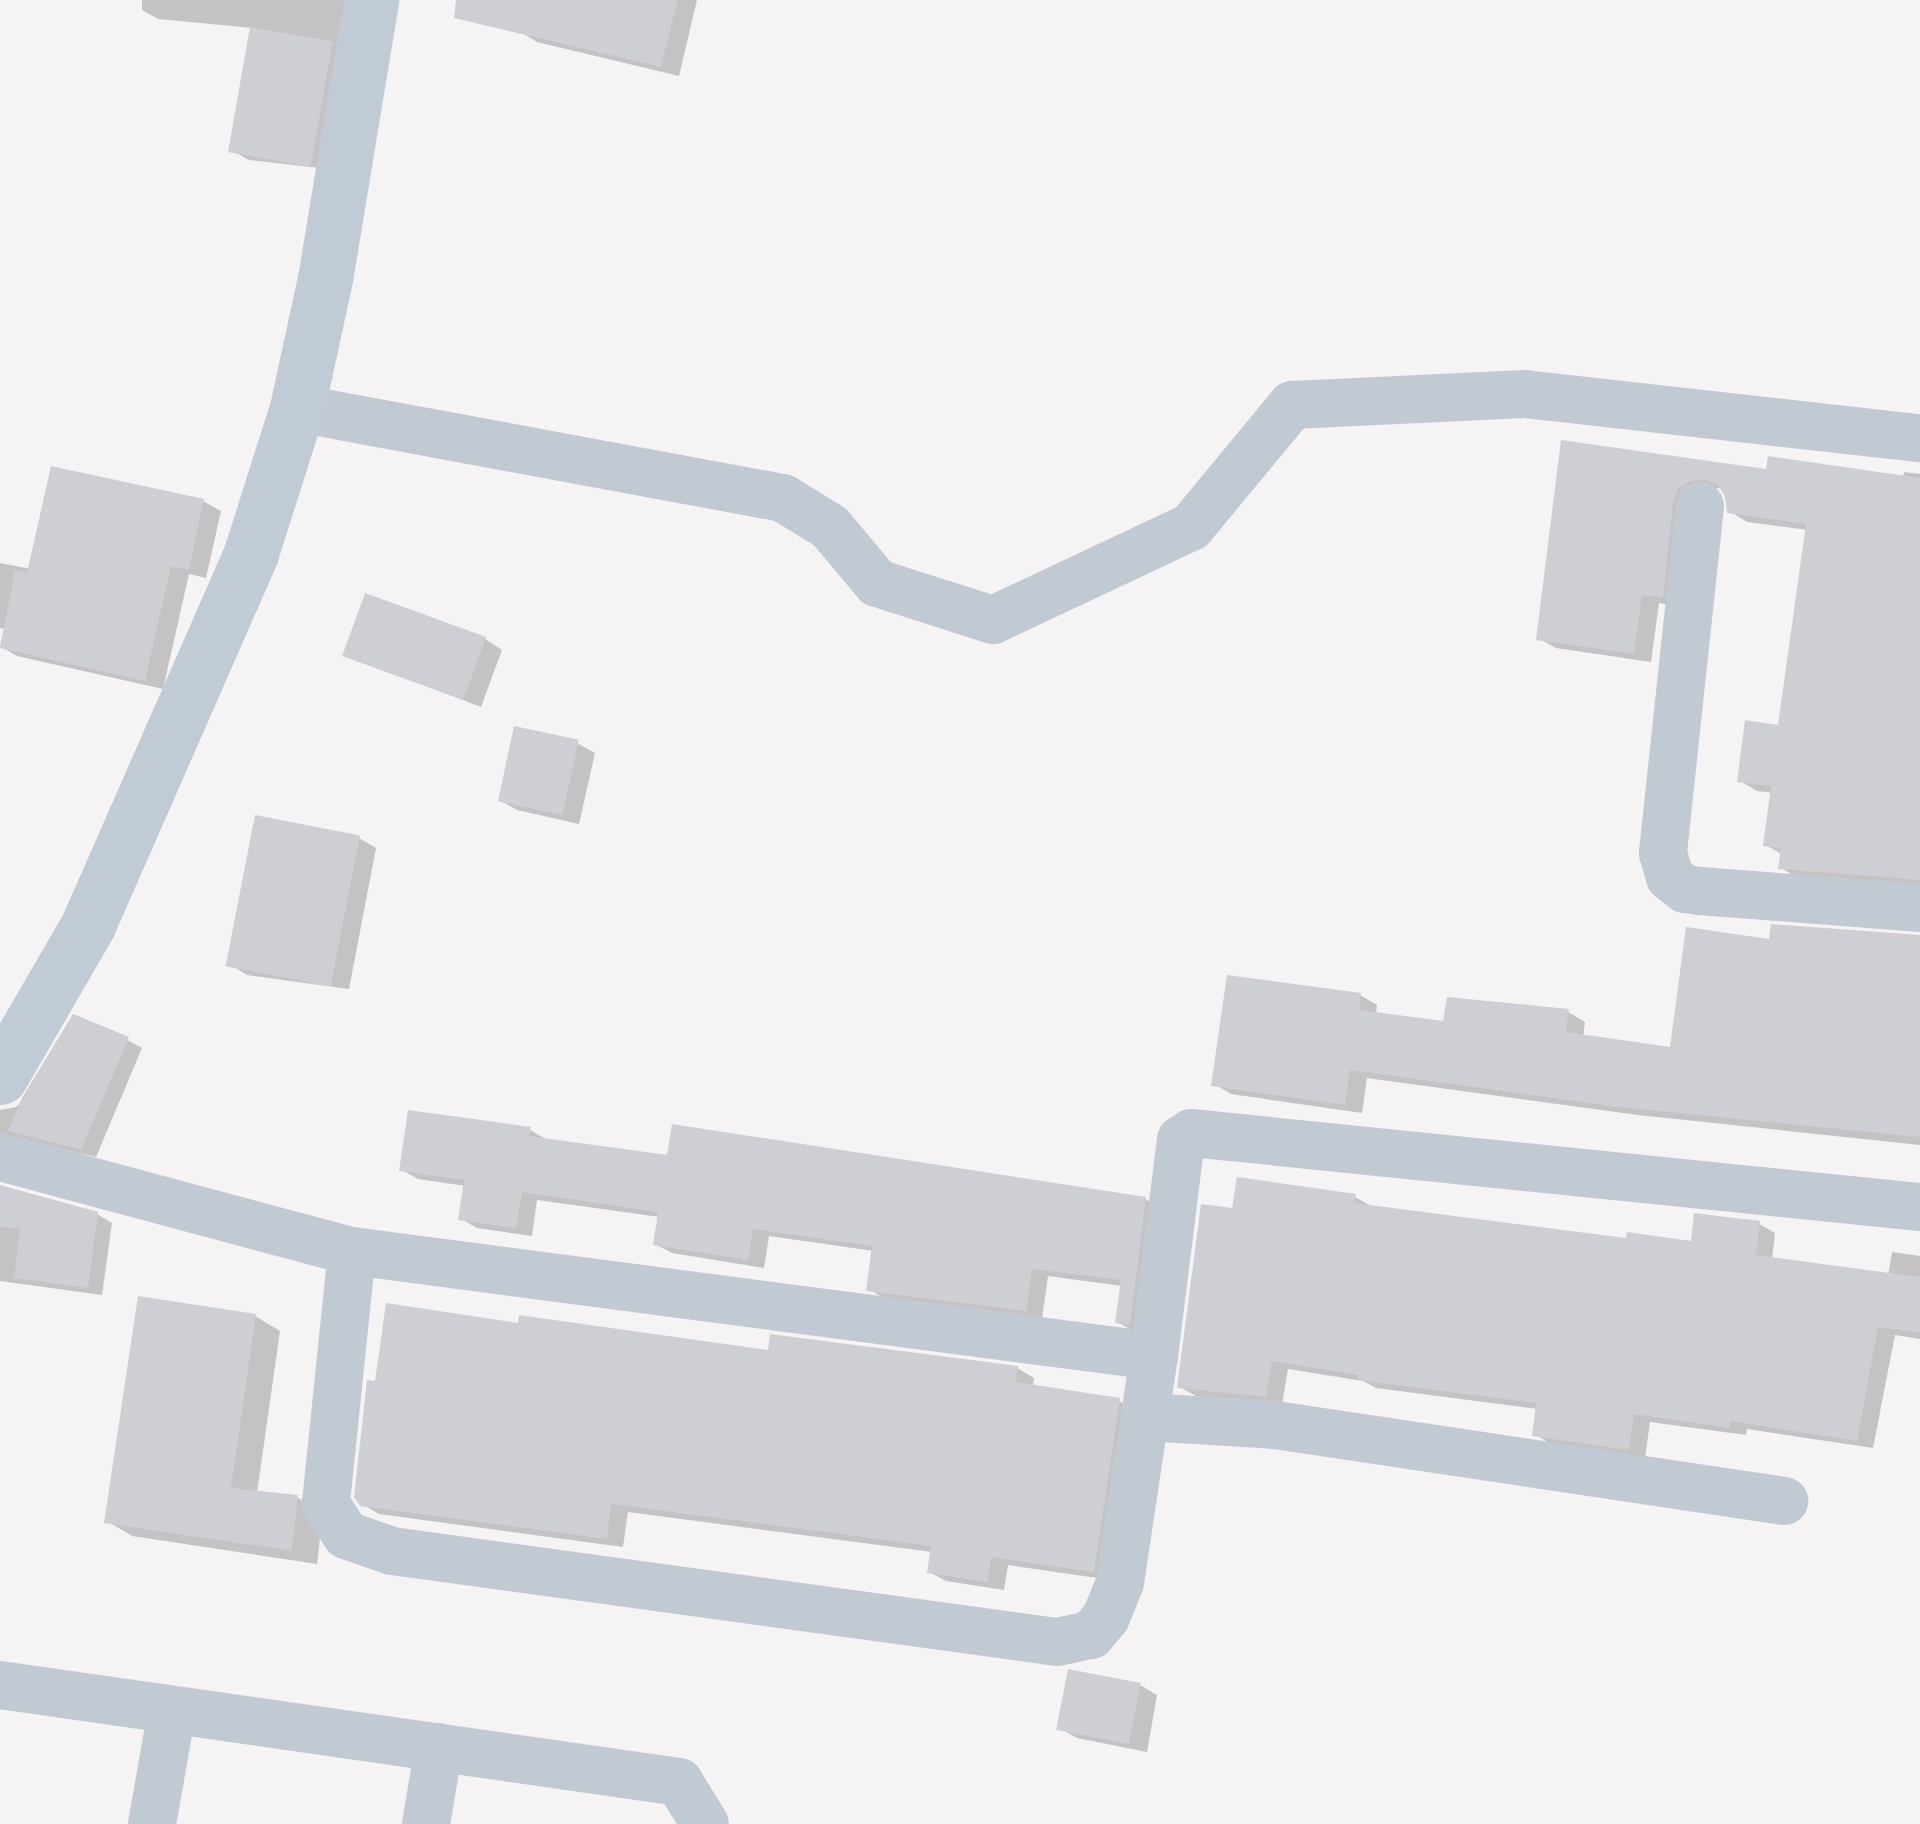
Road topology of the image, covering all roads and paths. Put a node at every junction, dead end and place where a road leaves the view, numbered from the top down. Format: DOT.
graph roads {
  1 [pos="372,0"];
  2 [pos="297,408"];
  3 [pos="1920,438"];
  4 [pos="1700,506"];
  5 [pos="1920,908"];
  6 [pos="0,1078"];
  7 [pos="0,1157"];
  8 [pos="1920,1207"];
  9 [pos="352,1251"];
  10 [pos="1154,1356"];
  11 [pos="1146,1416"];
  12 [pos="1784,1501"];
  13 [pos="0,1685"];
  14 [pos="172,1710"];
  15 [pos="439,1747"];
  16 [pos="152,1824"];
  17 [pos="426,1824"];
  18 [pos="705,1824"];
  1 -- 2 [label="street"];
  2 -- 3 [label="street"];
  2 -- 6 [label="street"];
  4 -- 5 [label="street"];
  7 -- 9 [label="street"];
  8 -- 10 [label="street"];
  9 -- 10 [label="street"];
  9 -- 11 [label="street"];
  10 -- 11 [label="street"];
  11 -- 12 [label="street"];
  13 -- 14 [label="street"];
  14 -- 15 [label="street"];
  14 -- 16 [label="street"];
  15 -- 17 [label="street"];
  15 -- 18 [label="street"];
}
